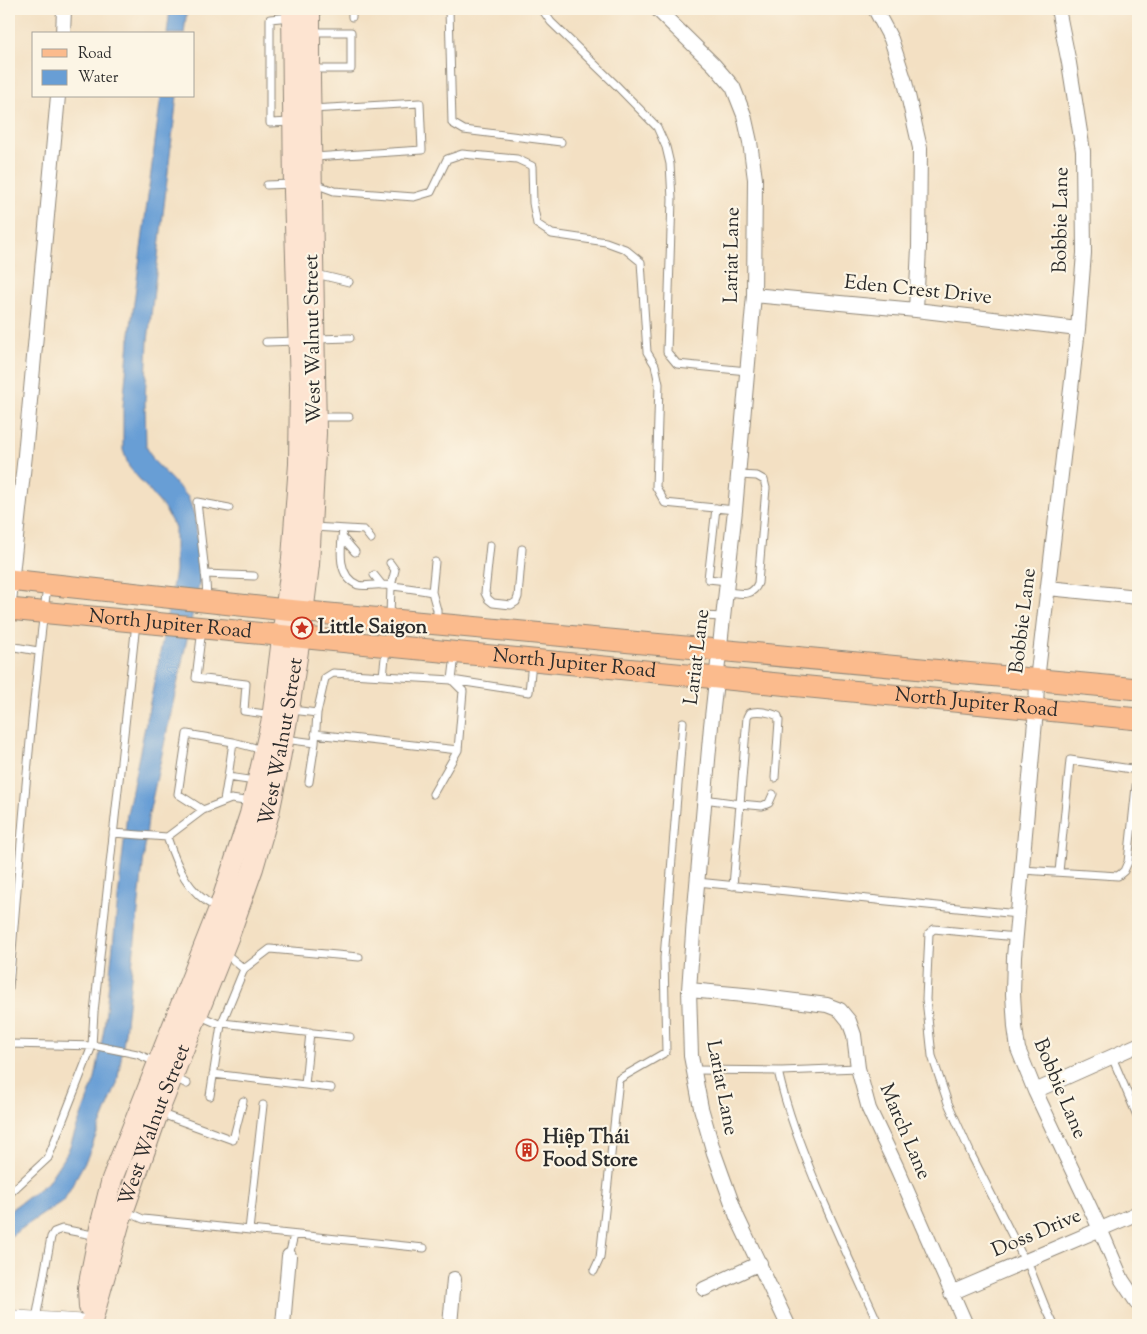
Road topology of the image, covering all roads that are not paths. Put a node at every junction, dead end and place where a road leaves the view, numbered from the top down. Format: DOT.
graph roads {
  1 [pos="64,9"];
  2 [pos="352,9"];
  3 [pos="449,9"];
  4 [pos="542,9"];
  5 [pos="657,9"];
  6 [pos="875,9"];
  7 [pos="1058,9"];
  8 [pos="352,17"];
  9 [pos="301,19"];
  10 [pos="63,32"];
  11 [pos="310,70"];
  12 [pos="58,98"];
  13 [pos="311,110"];
  14 [pos="561,142"];
  15 [pos="312,158"];
  16 [pos="303,184"];
  17 [pos="267,185"];
  18 [pos="305,270"];
  19 [pos="349,282"];
  20 [pos="754,295"];
  21 [pos="916,310"];
  22 [pos="1078,329"];
  23 [pos="350,338"];
  24 [pos="306,340"];
  25 [pos="266,342"];
  26 [pos="747,371"];
  27 [pos="315,413"];
  28 [pos="349,417"];
  29 [pos="739,475"];
  30 [pos="229,508"];
  31 [pos="716,508"];
  32 [pos="735,510"];
  33 [pos="311,527"];
  34 [pos="342,533"];
  35 [pos="371,539"];
  36 [pos="490,545"];
  37 [pos="522,549"];
  38 [pos="355,552"];
  39 [pos="435,562"];
  40 [pos="390,563"];
  41 [pos="205,574"];
  42 [pos="374,575"];
  43 [pos="254,576"];
  44 [pos="10,580"];
  45 [pos="48,584"];
  46 [pos="382,585"];
  47 [pos="392,586"];
  48 [pos="726,586"];
  49 [pos="1048,588"];
  50 [pos="432,592"];
  51 [pos="1138,597"];
  52 [pos="204,601"];
  53 [pos="9,602"];
  54 [pos="9,609"];
  55 [pos="294,611"];
  56 [pos="44,613"];
  57 [pos="703,616"];
  58 [pos="723,617"];
  59 [pos="390,620"];
  60 [pos="139,622"];
  61 [pos="438,624"];
  62 [pos="199,628"];
  63 [pos="535,633"];
  64 [pos="291,637"];
  65 [pos="9,646"];
  66 [pos="387,646"];
  67 [pos="719,650"];
  68 [pos="38,651"];
  69 [pos="455,652"];
  70 [pos="532,660"];
  71 [pos="383,676"];
  72 [pos="716,677"];
  73 [pos="452,680"];
  74 [pos="1037,680"];
  75 [pos="1138,689"];
  76 [pos="1036,710"];
  77 [pos="281,712"];
  78 [pos="317,713"];
  79 [pos="1138,719"];
  80 [pos="683,722"];
  81 [pos="315,734"];
  82 [pos="284,739"];
  83 [pos="233,742"];
  84 [pos="315,743"];
  85 [pos="458,750"];
  86 [pos="265,751"];
  87 [pos="1138,772"];
  88 [pos="228,777"];
  89 [pos="775,778"];
  90 [pos="258,782"];
  91 [pos="309,782"];
  92 [pos="433,794"];
  93 [pos="774,794"];
  94 [pos="704,799"];
  95 [pos="224,801"];
  96 [pos="253,802"];
  97 [pos="740,804"];
  98 [pos="203,810"];
  99 [pos="116,834"];
  100 [pos="167,838"];
  101 [pos="243,838"];
  102 [pos="1022,870"];
  103 [pos="1059,872"];
  104 [pos="697,882"];
  105 [pos="734,886"];
  106 [pos="239,908"];
  107 [pos="219,909"];
  108 [pos="1018,914"];
  109 [pos="1016,937"];
  110 [pos="223,951"];
  111 [pos="359,957"];
  112 [pos="244,968"];
  113 [pos="9,988"];
  114 [pos="689,990"];
  115 [pos="188,1012"];
  116 [pos="221,1024"];
  117 [pos="310,1032"];
  118 [pos="350,1037"];
  119 [pos="9,1044"];
  120 [pos="1138,1045"];
  121 [pos="94,1046"];
  122 [pos="1112,1056"];
  123 [pos="158,1063"];
  124 [pos="858,1068"];
  125 [pos="694,1070"];
  126 [pos="778,1071"];
  127 [pos="213,1074"];
  128 [pos="305,1085"];
  129 [pos="331,1088"];
  130 [pos="1035,1091"];
  131 [pos="210,1096"];
  132 [pos="243,1102"];
  133 [pos="263,1105"];
  134 [pos="158,1113"];
  135 [pos="1138,1118"];
  136 [pos="149,1140"];
  137 [pos="9,1194"];
  138 [pos="124,1211"];
  139 [pos="1138,1213"];
  140 [pos="1100,1229"];
  141 [pos="249,1230"];
  142 [pos="294,1235"];
  143 [pos="98,1236"];
  144 [pos="424,1248"];
  145 [pos="289,1256"];
  146 [pos="1026,1261"];
  147 [pos="760,1264"];
  148 [pos="594,1271"];
  149 [pos="454,1279"];
  150 [pos="704,1289"];
  151 [pos="951,1293"];
  152 [pos="1138,1304"];
  153 [pos="22,1322"];
  154 [pos="94,1325"];
  155 [pos="283,1325"];
  156 [pos="450,1325"];
  157 [pos="788,1325"];
  158 [pos="878,1325"];
  159 [pos="966,1325"];
  160 [pos="1054,1325"];
  1 -- 10 [label="street"];
  2 -- 8 [label="lane"];
  3 -- 14 [label="lane"];
  4 -- 26 [label="lane"];
  5 -- 20 [label="street, Lariat Lane"];
  6 -- 21 [label="street"];
  7 -- 22 [label="street, Bobbie Lane"];
  9 -- 11 [label="main road, West Walnut Street"];
  9 -- 11 [label="lane"];
  9 -- 16 [label="main road, West Walnut Street"];
  11 -- 13 [label="main road, West Walnut Street"];
  12 -- 44 [label="street"];
  13 -- 15 [label="main road, West Walnut Street"];
  13 -- 15 [label="lane"];
  15 -- 16 [label="main road, West Walnut Street"];
  16 -- 17 [label="lane"];
  16 -- 18 [label="main road, West Walnut Street"];
  16 -- 31 [label="lane"];
  18 -- 19 [label="lane"];
  18 -- 24 [label="main road, West Walnut Street"];
  20 -- 21 [label="street, Eden Crest Drive"];
  20 -- 26 [label="street, Lariat Lane"];
  21 -- 22 [label="street, Eden Crest Drive"];
  22 -- 49 [label="street, Bobbie Lane"];
  23 -- 24 [label="lane"];
  24 -- 25 [label="lane"];
  24 -- 27 [label="main road, West Walnut Street"];
  24 -- 55 [label="main road, West Walnut Street"];
  26 -- 29 [label="street, Lariat Lane"];
  27 -- 28 [label="lane"];
  27 -- 33 [label="main road, West Walnut Street"];
  29 -- 32 [label="street, Lariat Lane"];
  29 -- 48 [label="lane"];
  30 -- 41 [label="lane"];
  31 -- 32 [label="lane"];
  31 -- 48 [label="lane"];
  32 -- 48 [label="street, Lariat Lane"];
  33 -- 34 [label="lane"];
  33 -- 55 [label="main road, West Walnut Street"];
  34 -- 35 [label="lane"];
  34 -- 38 [label="lane"];
  34 -- 46 [label="lane"];
  36 -- 37 [label="lane"];
  39 -- 50 [label="lane"];
  40 -- 47 [label="lane"];
  41 -- 43 [label="lane"];
  41 -- 52 [label="lane"];
  42 -- 46 [label="lane"];
  44 -- 45 [label="main road, North Jupiter Road"];
  44 -- 53 [label="street"];
  45 -- 52 [label="main road, North Jupiter Road"];
  45 -- 56 [label="lane"];
  46 -- 47 [label="lane"];
  47 -- 50 [label="lane"];
  47 -- 59 [label="lane"];
  48 -- 58 [label="street, Lariat Lane"];
  49 -- 51 [label="street"];
  49 -- 74 [label="street, Bobbie Lane"];
  50 -- 61 [label="lane"];
  52 -- 55 [label="main road, North Jupiter Road"];
  54 -- 56 [label="main road, North Jupiter Road"];
  55 -- 59 [label="main road, North Jupiter Road"];
  55 -- 64 [label="main road, West Walnut Street"];
  56 -- 60 [label="main road, North Jupiter Road"];
  56 -- 68 [label="lane"];
  57 -- 58 [label="lane"];
  58 -- 67 [label="street, Lariat Lane"];
  59 -- 61 [label="main road, North Jupiter Road"];
  60 -- 62 [label="main road, North Jupiter Road"];
  60 -- 99 [label="lane"];
  61 -- 63 [label="main road, North Jupiter Road"];
  62 -- 64 [label="main road, North Jupiter Road"];
  62 -- 77 [label="lane"];
  63 -- 67 [label="main road, North Jupiter Road"];
  63 -- 70 [label="main road"];
  64 -- 66 [label="main road, North Jupiter Road"];
  64 -- 77 [label="main road, West Walnut Street"];
  65 -- 68 [label="lane"];
  66 -- 69 [label="main road, North Jupiter Road"];
  66 -- 71 [label="lane"];
  67 -- 72 [label="street, Lariat Lane"];
  67 -- 74 [label="main road, North Jupiter Road"];
  68 -- 113 [label="lane"];
  69 -- 70 [label="main road, North Jupiter Road"];
  69 -- 73 [label="lane"];
  70 -- 72 [label="main road, North Jupiter Road"];
  70 -- 73 [label="lane"];
  71 -- 73 [label="lane"];
  71 -- 78 [label="lane"];
  72 -- 76 [label="main road, North Jupiter Road"];
  72 -- 94 [label="street, Lariat Lane"];
  73 -- 85 [label="lane"];
  74 -- 75 [label="main road, North Jupiter Road"];
  74 -- 76 [label="street, Bobbie Lane"];
  76 -- 79 [label="main road, North Jupiter Road"];
  76 -- 102 [label="street, Bobbie Lane"];
  77 -- 78 [label="lane"];
  77 -- 82 [label="main road, West Walnut Street"];
  77 -- 86 [label="main road, West Walnut Street"];
  78 -- 81 [label="lane"];
  80 -- 148 [label="lane"];
  81 -- 84 [label="lane"];
  81 -- 85 [label="lane"];
  82 -- 84 [label="lane"];
  82 -- 106 [label="main road, West Walnut Street"];
  83 -- 86 [label="lane"];
  83 -- 88 [label="lane"];
  83 -- 98 [label="lane"];
  84 -- 91 [label="lane"];
  85 -- 92 [label="lane"];
  86 -- 90 [label="main road, West Walnut Street"];
  87 -- 103 [label="lane"];
  87 -- 103 [label="lane"];
  88 -- 90 [label="lane"];
  88 -- 95 [label="lane"];
  89 -- 97 [label="lane"];
  90 -- 96 [label="main road, West Walnut Street"];
  93 -- 97 [label="lane"];
  94 -- 97 [label="lane"];
  94 -- 104 [label="street, Lariat Lane"];
  95 -- 96 [label="lane"];
  95 -- 98 [label="lane"];
  96 -- 101 [label="main road, West Walnut Street"];
  97 -- 105 [label="lane"];
  98 -- 100 [label="lane"];
  99 -- 100 [label="lane"];
  99 -- 121 [label="lane"];
  100 -- 107 [label="lane"];
  101 -- 106 [label="main road"];
  101 -- 107 [label="main road, West Walnut Street"];
  102 -- 103 [label="lane"];
  102 -- 108 [label="street, Bobbie Lane"];
  104 -- 105 [label="lane"];
  104 -- 114 [label="street, Lariat Lane"];
  105 -- 108 [label="lane"];
  106 -- 110 [label="main road, West Walnut Street"];
  107 -- 110 [label="main road"];
  107 -- 115 [label="main road, West Walnut Street"];
  108 -- 109 [label="street, Bobbie Lane"];
  109 -- 130 [label="street, Bobbie Lane"];
  109 -- 146 [label="lane"];
  110 -- 112 [label="lane"];
  110 -- 115 [label="main road, West Walnut Street"];
  111 -- 112 [label="lane"];
  112 -- 116 [label="lane"];
  114 -- 124 [label="street, March Lane"];
  114 -- 125 [label="street, Lariat Lane"];
  115 -- 116 [label="lane"];
  115 -- 123 [label="main road, West Walnut Street"];
  115 -- 134 [label="main road, West Walnut Street"];
  116 -- 117 [label="lane"];
  116 -- 127 [label="lane"];
  117 -- 118 [label="lane"];
  117 -- 128 [label="lane"];
  119 -- 121 [label="lane"];
  120 -- 122 [label="street"];
  121 -- 123 [label="lane"];
  121 -- 137 [label="lane"];
  122 -- 130 [label="street"];
  122 -- 135 [label="lane"];
  123 -- 136 [label="main road"];
  123 -- 143 [label="main road, West Walnut Street"];
  124 -- 126 [label="lane"];
  124 -- 151 [label="street, March Lane"];
  125 -- 126 [label="lane"];
  125 -- 147 [label="street, Lariat Lane"];
  126 -- 158 [label="lane"];
  127 -- 128 [label="lane"];
  127 -- 131 [label="lane"];
  128 -- 129 [label="lane"];
  130 -- 140 [label="street, Bobbie Lane"];
  132 -- 134 [label="lane"];
  133 -- 141 [label="lane"];
  134 -- 136 [label="main road, West Walnut Street"];
  136 -- 138 [label="main road, West Walnut Street"];
  138 -- 141 [label="lane"];
  138 -- 154 [label="main road, West Walnut Street"];
  139 -- 140 [label="street, Doss Drive"];
  140 -- 146 [label="street, Doss Drive"];
  140 -- 152 [label="street, Bobbie Lane"];
  141 -- 142 [label="lane"];
  142 -- 144 [label="lane"];
  142 -- 145 [label="lane"];
  143 -- 153 [label="lane"];
  143 -- 154 [label="main road, West Walnut Street"];
  145 -- 155 [label="street"];
  146 -- 151 [label="street, Doss Drive"];
  146 -- 160 [label="lane"];
  147 -- 150 [label="street"];
  147 -- 157 [label="street, Lariat Lane"];
  149 -- 156 [label="street"];
  151 -- 159 [label="street, March Lane"];
  153 -- 154 [label="street"];
}
